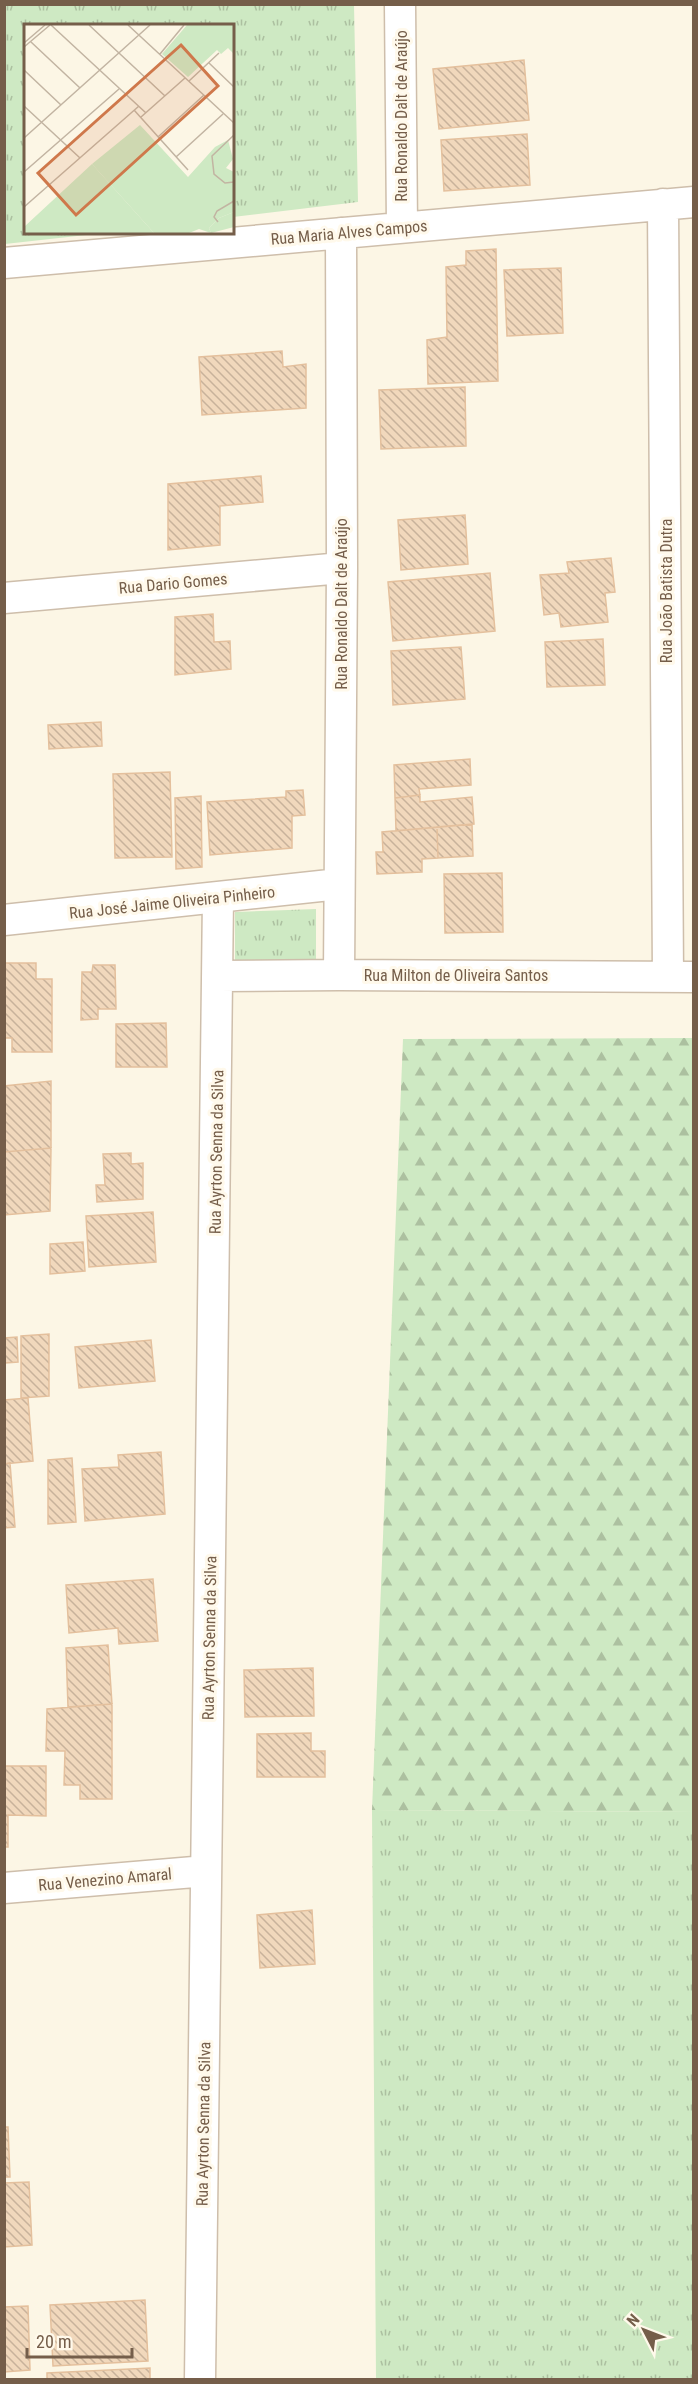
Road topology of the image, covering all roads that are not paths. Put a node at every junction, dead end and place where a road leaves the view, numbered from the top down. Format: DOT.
graph roads {
  1 [pos="400,4"];
  2 [pos="693,202"];
  3 [pos="663,204"];
  4 [pos="402,227"];
  5 [pos="341,233"];
  6 [pos="4,263"];
  7 [pos="342,568"];
  8 [pos="4,598"];
  9 [pos="339,884"];
  10 [pos="218,897"];
  11 [pos="4,920"];
  12 [pos="339,975"];
  13 [pos="219,976"];
  14 [pos="681,977"];
  15 [pos="206,1871"];
  16 [pos="4,1888"];
  17 [pos="200,2379"];
  1 -- 4 [label="street, Rua Ronaldo Dalt de Araújo"];
  2 -- 3 [label="street, Rua Maria Alves Campos"];
  3 -- 4 [label="street, Rua Maria Alves Campos"];
  3 -- 14 [label="street, Rua João Batista Dutra"];
  4 -- 5 [label="street, Rua Maria Alves Campos"];
  5 -- 6 [label="street, Rua Maria Alves Campos"];
  5 -- 7 [label="street, Rua Ronaldo Dalt de Araújo"];
  7 -- 8 [label="street, Rua Dario Gomes"];
  7 -- 9 [label="street, Rua Ronaldo Dalt de Araújo"];
  9 -- 10 [label="street, Rua José Jaime Oliveira Pinheiro"];
  9 -- 12 [label="street, Rua Ronaldo Dalt de Araújo"];
  10 -- 11 [label="street, Rua José Jaime Oliveira Pinheiro"];
  10 -- 13 [label="street, Rua Ayrton Senna da Silva"];
  12 -- 13 [label="street, Rua Milton de Oliveira Santos"];
  12 -- 14 [label="street, Rua Milton de Oliveira Santos"];
  13 -- 15 [label="street, Rua Ayrton Senna da Silva"];
  15 -- 16 [label="street, Rua Venezino Amaral"];
  15 -- 17 [label="street, Rua Ayrton Senna da Silva"];
}
